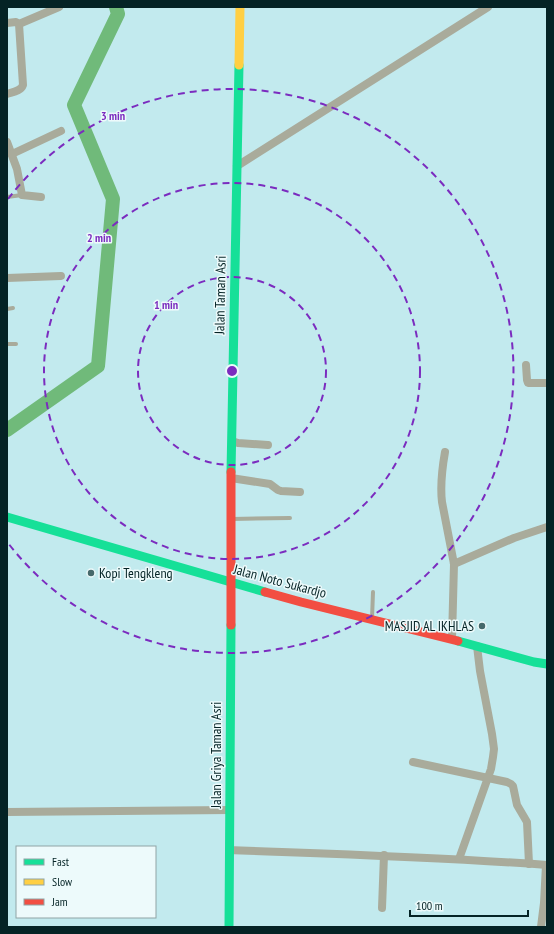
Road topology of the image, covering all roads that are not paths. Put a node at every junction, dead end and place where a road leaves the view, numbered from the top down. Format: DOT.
graph roads {
  1 [pos="59,7"];
  2 [pos="240,7"];
  3 [pos="488,7"];
  4 [pos="49,9"];
  5 [pos="7,23"];
  6 [pos="19,24"];
  7 [pos="7,94"];
  8 [pos="61,131"];
  9 [pos="7,142"];
  10 [pos="12,154"];
  11 [pos="237,166"];
  12 [pos="22,195"];
  13 [pos="7,196"];
  14 [pos="41,197"];
  15 [pos="61,276"];
  16 [pos="7,278"];
  17 [pos="13,308"];
  18 [pos="7,309"];
  19 [pos="7,344"];
  20 [pos="16,344"];
  21 [pos="526,365"];
  22 [pos="547,383"];
  23 [pos="232,441"];
  24 [pos="268,445"];
  25 [pos="444,452"];
  26 [pos="231,478"];
  27 [pos="300,492"];
  28 [pos="7,517"];
  29 [pos="290,518"];
  30 [pos="231,519"];
  31 [pos="547,527"];
  32 [pos="454,564"];
  33 [pos="231,583"];
  34 [pos="373,592"];
  35 [pos="372,619"];
  36 [pos="452,639"];
  37 [pos="477,646"];
  38 [pos="547,664"];
  39 [pos="413,762"];
  40 [pos="487,778"];
  41 [pos="230,810"];
  42 [pos="7,812"];
  43 [pos="229,850"];
  44 [pos="384,855"];
  45 [pos="459,859"];
  46 [pos="529,864"];
  47 [pos="547,865"];
  48 [pos="382,908"];
  49 [pos="229,927"];
  50 [pos="541,927"];
  1 -- 4 [label="street"];
  2 -- 11 [label="street, Jalan Taman Asri"];
  3 -- 11 [label="street"];
  4 -- 6 [label="street"];
  5 -- 6 [label="street"];
  6 -- 7 [label="street"];
  8 -- 10 [label="street"];
  9 -- 10 [label="street"];
  10 -- 12 [label="street"];
  11 -- 23 [label="street, Jalan Taman Asri"];
  12 -- 13 [label="lane"];
  12 -- 14 [label="street"];
  15 -- 16 [label="street"];
  17 -- 18 [label="lane"];
  19 -- 20 [label="lane"];
  21 -- 22 [label="street"];
  23 -- 24 [label="street"];
  23 -- 26 [label="street, Jalan Taman Asri"];
  25 -- 32 [label="street"];
  26 -- 27 [label="street"];
  26 -- 30 [label="street, Jalan Taman Asri"];
  28 -- 33 [label="street, Jalan Noto Sukardjo"];
  29 -- 30 [label="lane"];
  30 -- 33 [label="street, Jalan Taman Asri"];
  31 -- 32 [label="street"];
  32 -- 36 [label="street"];
  33 -- 35 [label="street, Jalan Noto Sukardjo"];
  33 -- 41 [label="street, Jalan Griya Taman Asri"];
  34 -- 35 [label="lane"];
  35 -- 36 [label="street, Jalan Noto Sukardjo"];
  36 -- 37 [label="street, Jalan Noto Sukardjo"];
  37 -- 38 [label="street, Jalan Noto Sukardjo"];
  37 -- 40 [label="street"];
  39 -- 40 [label="street"];
  40 -- 45 [label="street"];
  40 -- 46 [label="street"];
  41 -- 42 [label="street"];
  41 -- 43 [label="street, Jalan Griya Taman Asri"];
  43 -- 44 [label="street"];
  43 -- 49 [label="street, Jalan Griya Taman Asri"];
  44 -- 45 [label="street"];
  44 -- 48 [label="street"];
  45 -- 46 [label="street"];
  46 -- 47 [label="street"];
  47 -- 50 [label="street"];
}
